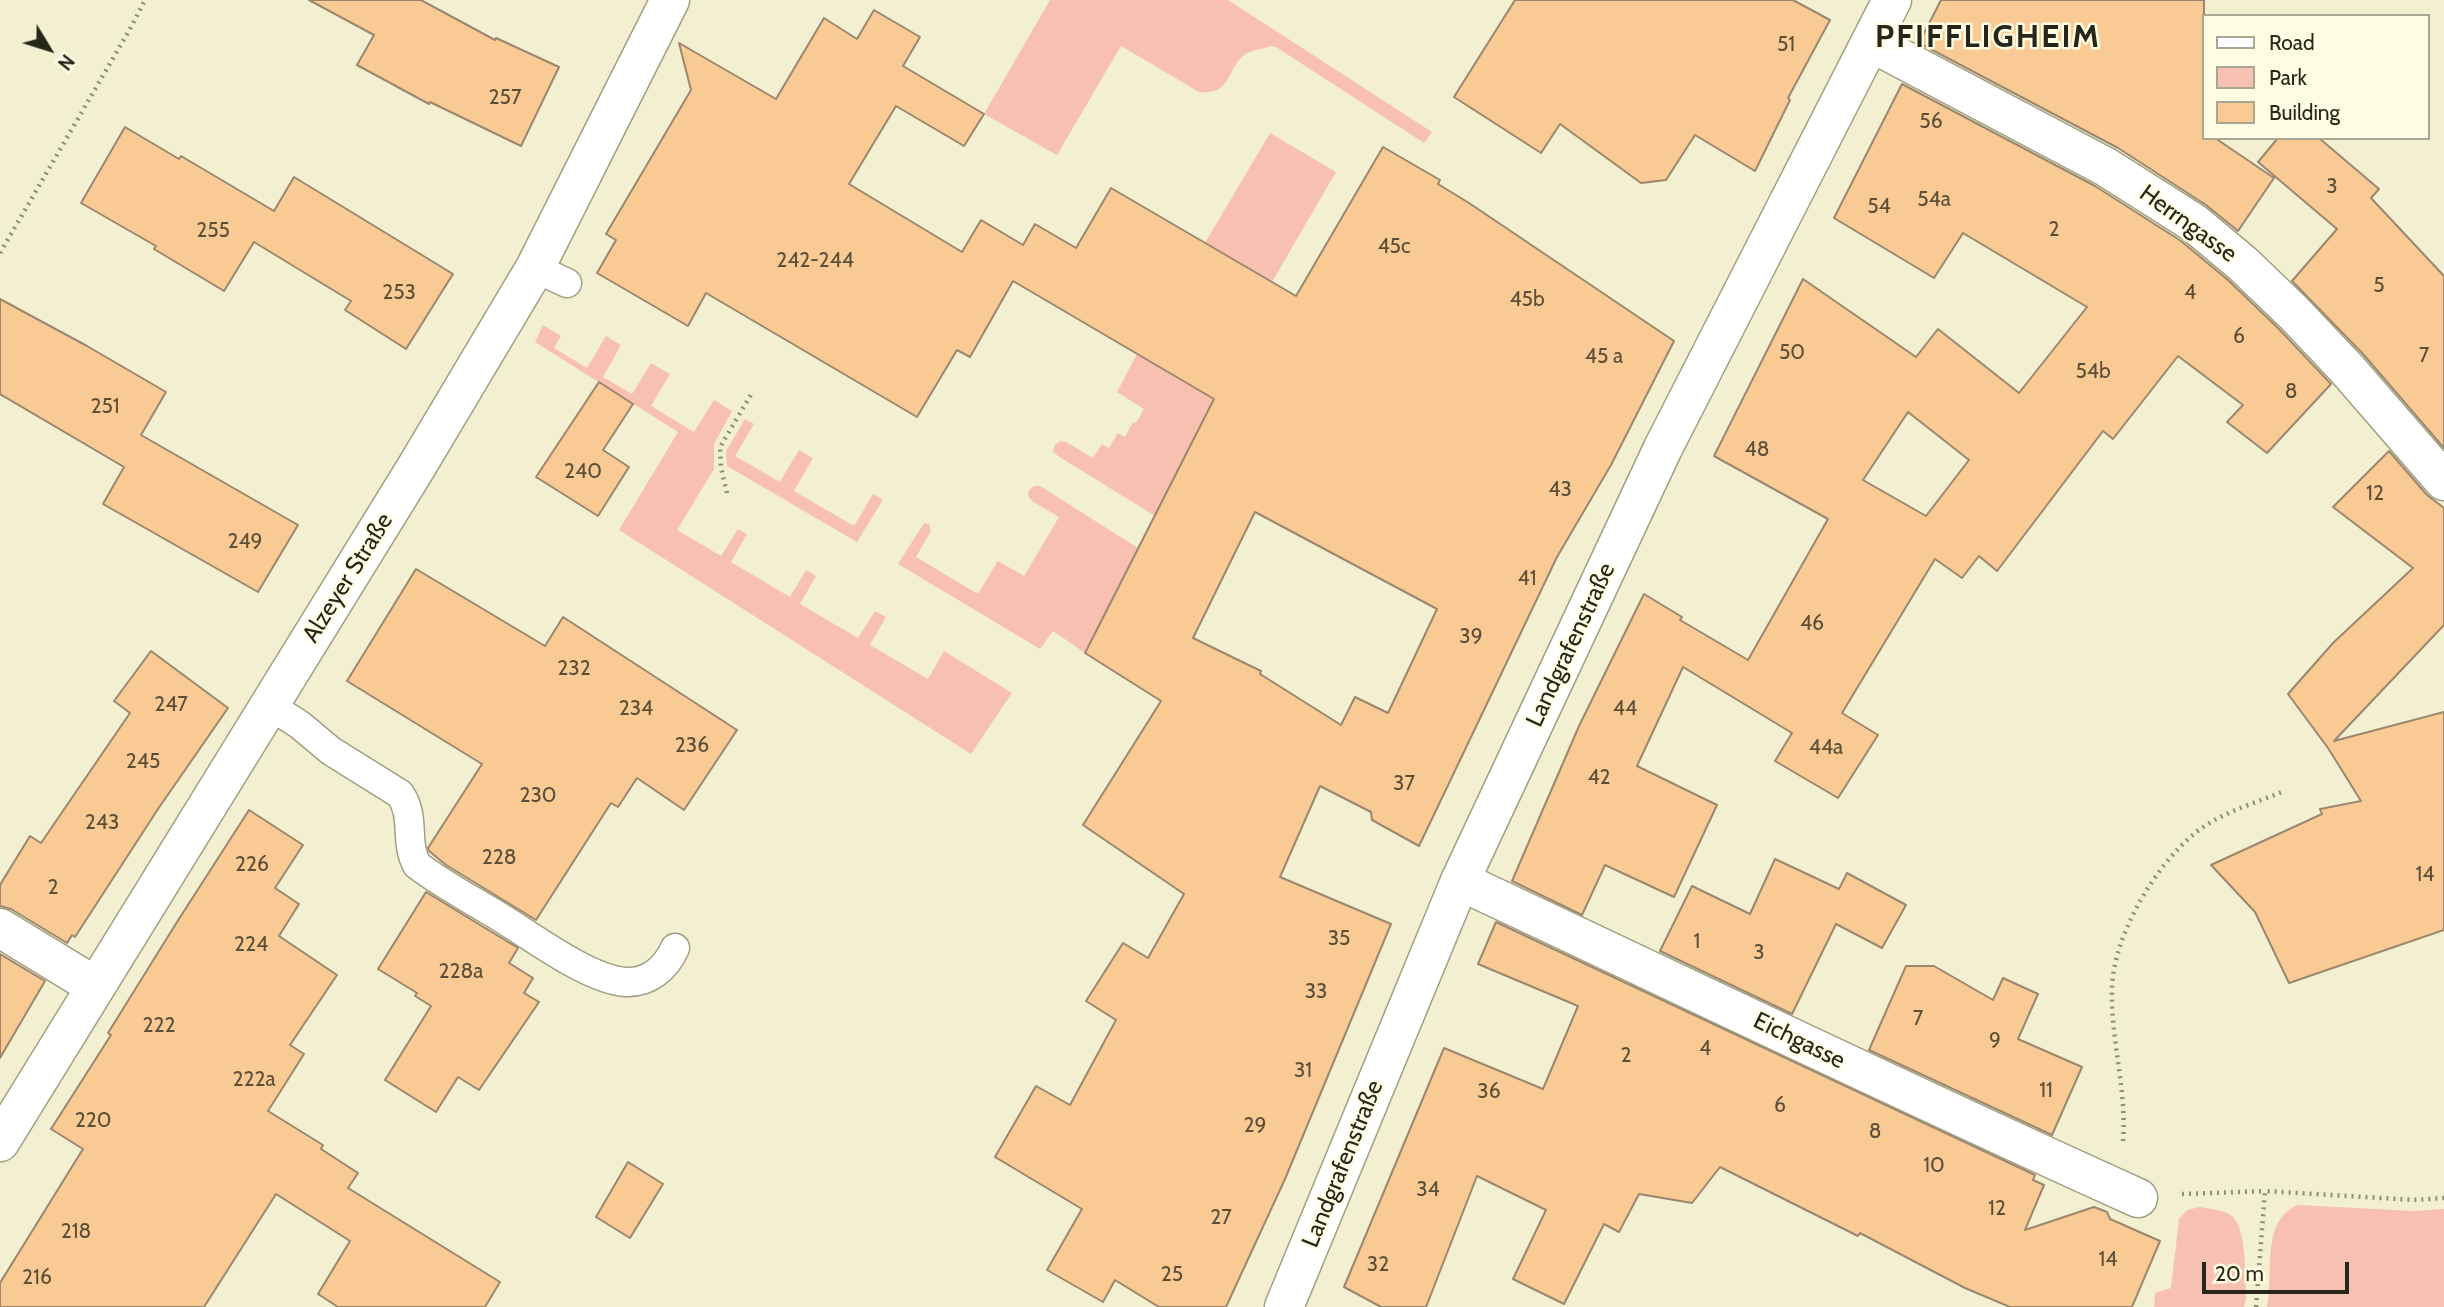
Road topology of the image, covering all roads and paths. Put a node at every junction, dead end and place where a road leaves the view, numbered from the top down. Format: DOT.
graph roads {
  1 [pos="145,0"];
  2 [pos="670,0"];
  3 [pos="1892,0"];
  4 [pos="1872,43"];
  5 [pos="0,253"];
  6 [pos="752,393"];
  7 [pos="2444,481"];
  8 [pos="727,494"];
  9 [pos="269,705"];
  10 [pos="2281,792"];
  11 [pos="1461,881"];
  12 [pos="0,928"];
  13 [pos="675,948"];
  14 [pos="95,986"];
  15 [pos="0,1142"];
  16 [pos="2265,1191"];
  17 [pos="2125,1192"];
  18 [pos="2444,1198"];
  19 [pos="1284,1307"];
  20 [pos="2256,1307"];
  1 -- 5 [label="path"];
  2 -- 9 [label="street, Alzeyer Straße"];
  3 -- 4 [label="street, Landgrafenstraße"];
  4 -- 7 [label="street, Herrngasse"];
  4 -- 11 [label="street, Landgrafenstraße"];
  6 -- 8 [label="path"];
  9 -- 13 [label="lane"];
  9 -- 14 [label="street, Alzeyer Straße"];
  10 -- 17 [label="path"];
  11 -- 17 [label="street, Eichgasse"];
  11 -- 19 [label="street, Landgrafenstraße"];
  12 -- 14 [label="street"];
  14 -- 15 [label="street, Alzeyer Straße"];
  16 -- 17 [label="path"];
  16 -- 18 [label="path"];
  16 -- 20 [label="path"];
}
